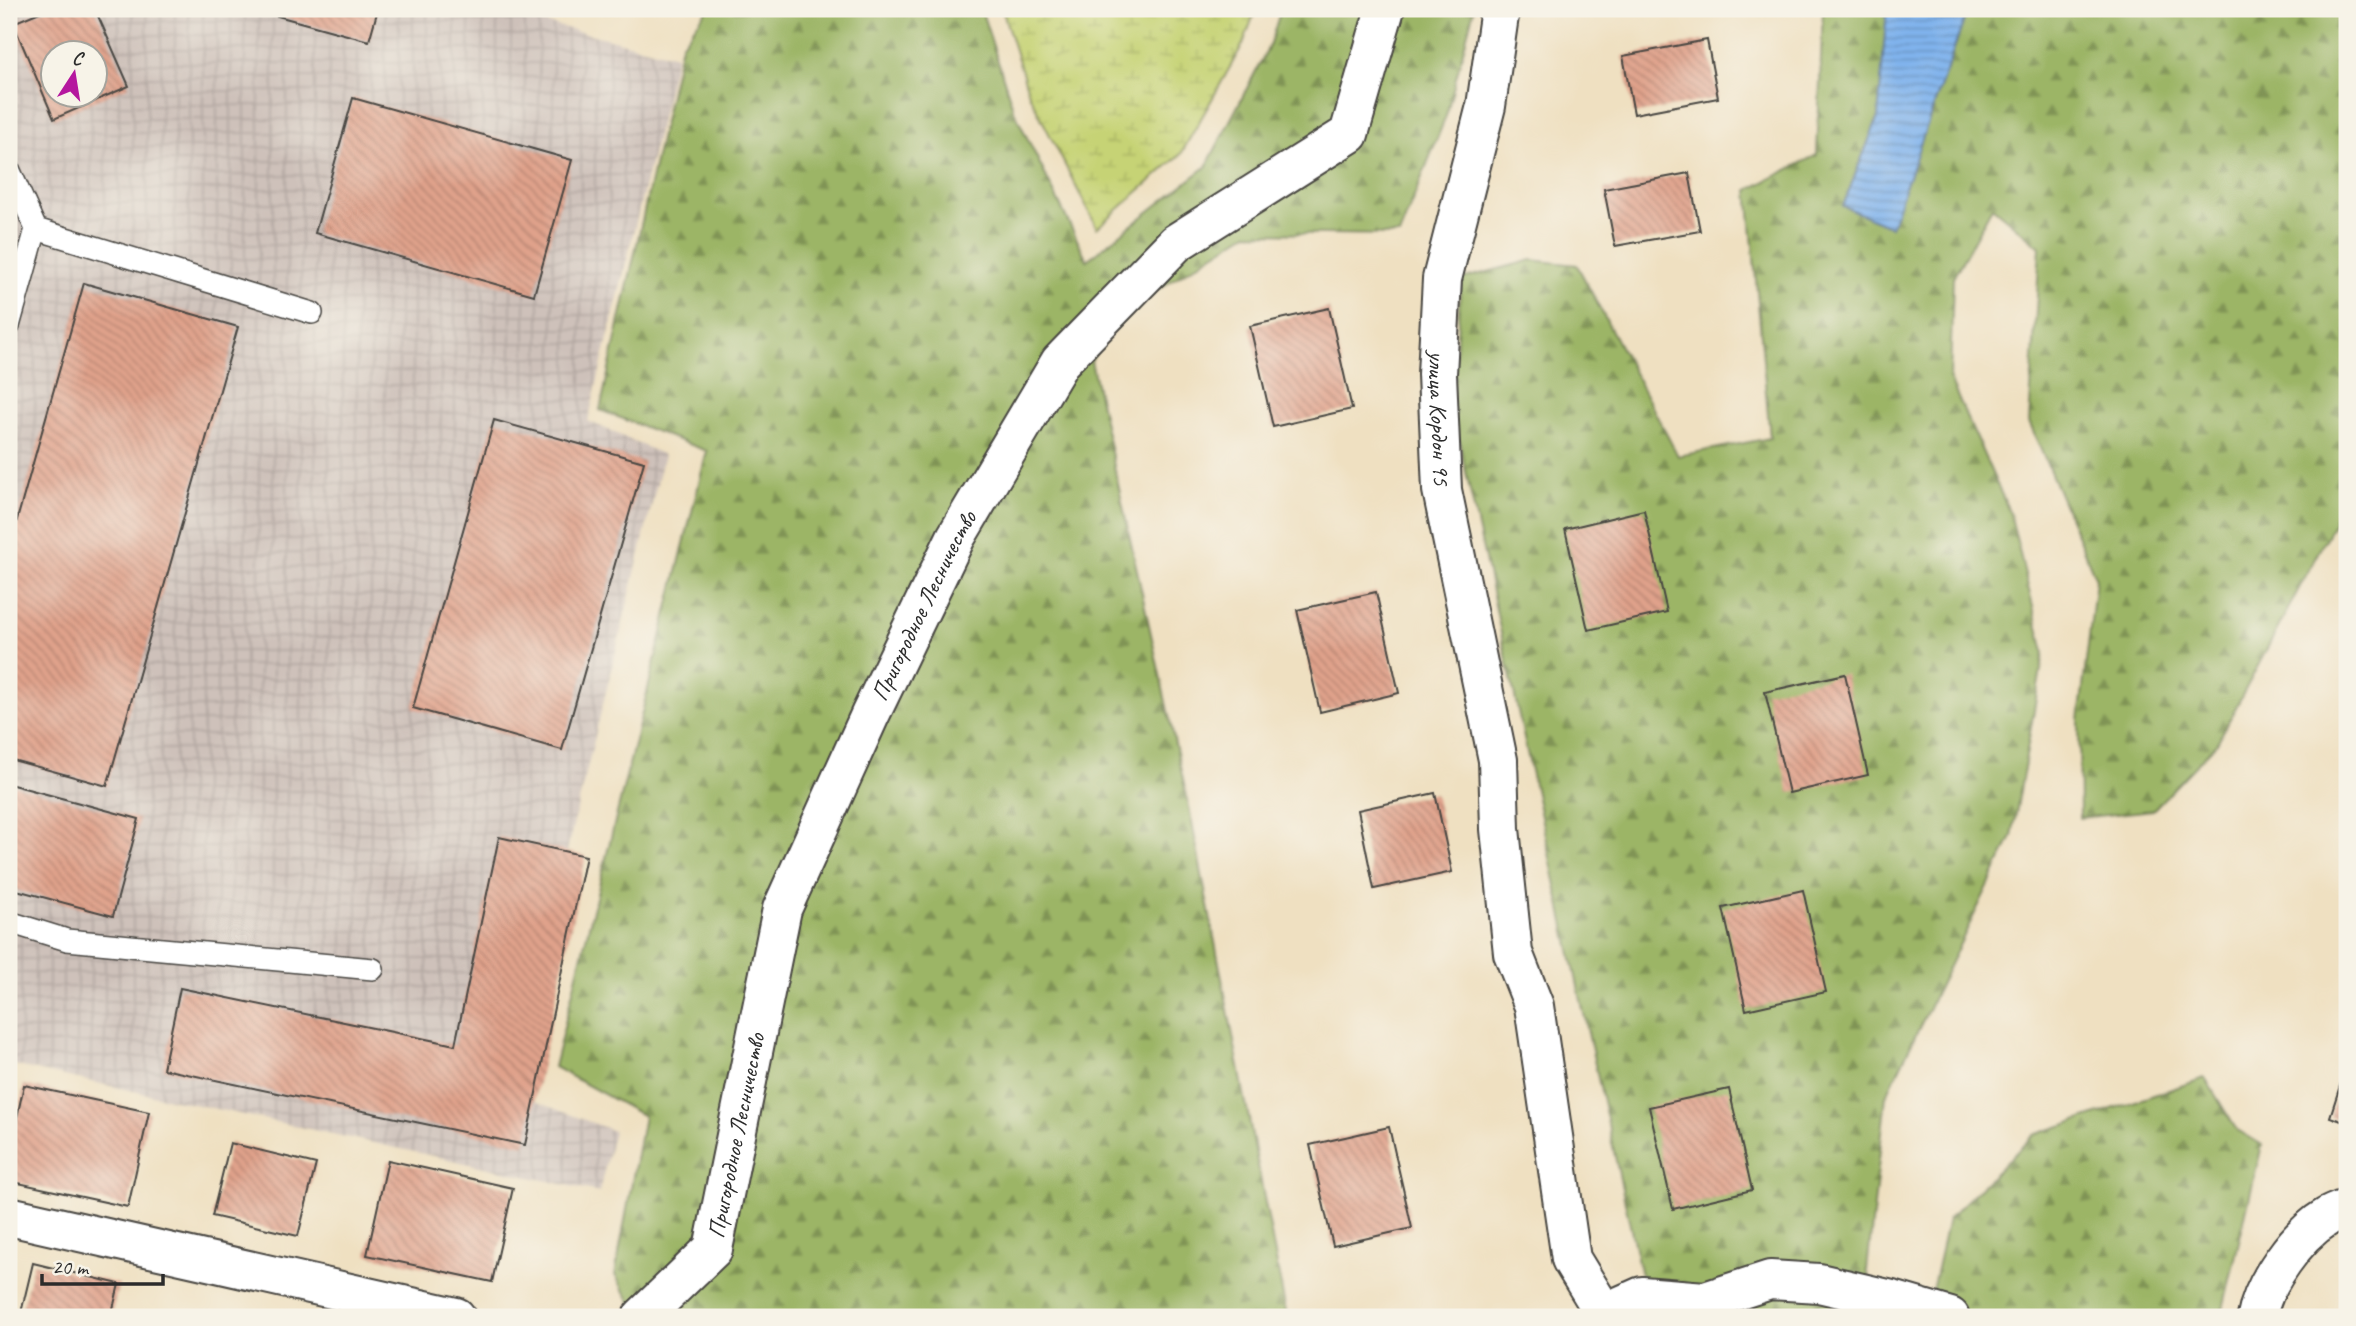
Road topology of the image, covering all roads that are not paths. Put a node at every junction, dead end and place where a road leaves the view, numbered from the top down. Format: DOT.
graph roads {
  1 [pos="1385,9"];
  2 [pos="1500,9"];
  3 [pos="9,169"];
  4 [pos="36,229"];
  5 [pos="312,313"];
  6 [pos="9,326"];
  7 [pos="9,922"];
  8 [pos="373,970"];
  9 [pos="2347,1208"];
  10 [pos="9,1216"];
  11 [pos="1891,1309"];
  12 [pos="456,1317"];
  13 [pos="642,1317"];
  14 [pos="1950,1317"];
  15 [pos="2257,1317"];
  1 -- 13 [label="street, Пригородное Лесничество"];
  2 -- 11 [label="street, улица Кордон 95"];
  3 -- 4 [label="lane"];
  4 -- 5 [label="lane"];
  4 -- 6 [label="lane"];
  7 -- 8 [label="lane"];
  9 -- 15 [label="street"];
  10 -- 12 [label="street"];
  11 -- 14 [label="street"];
}
